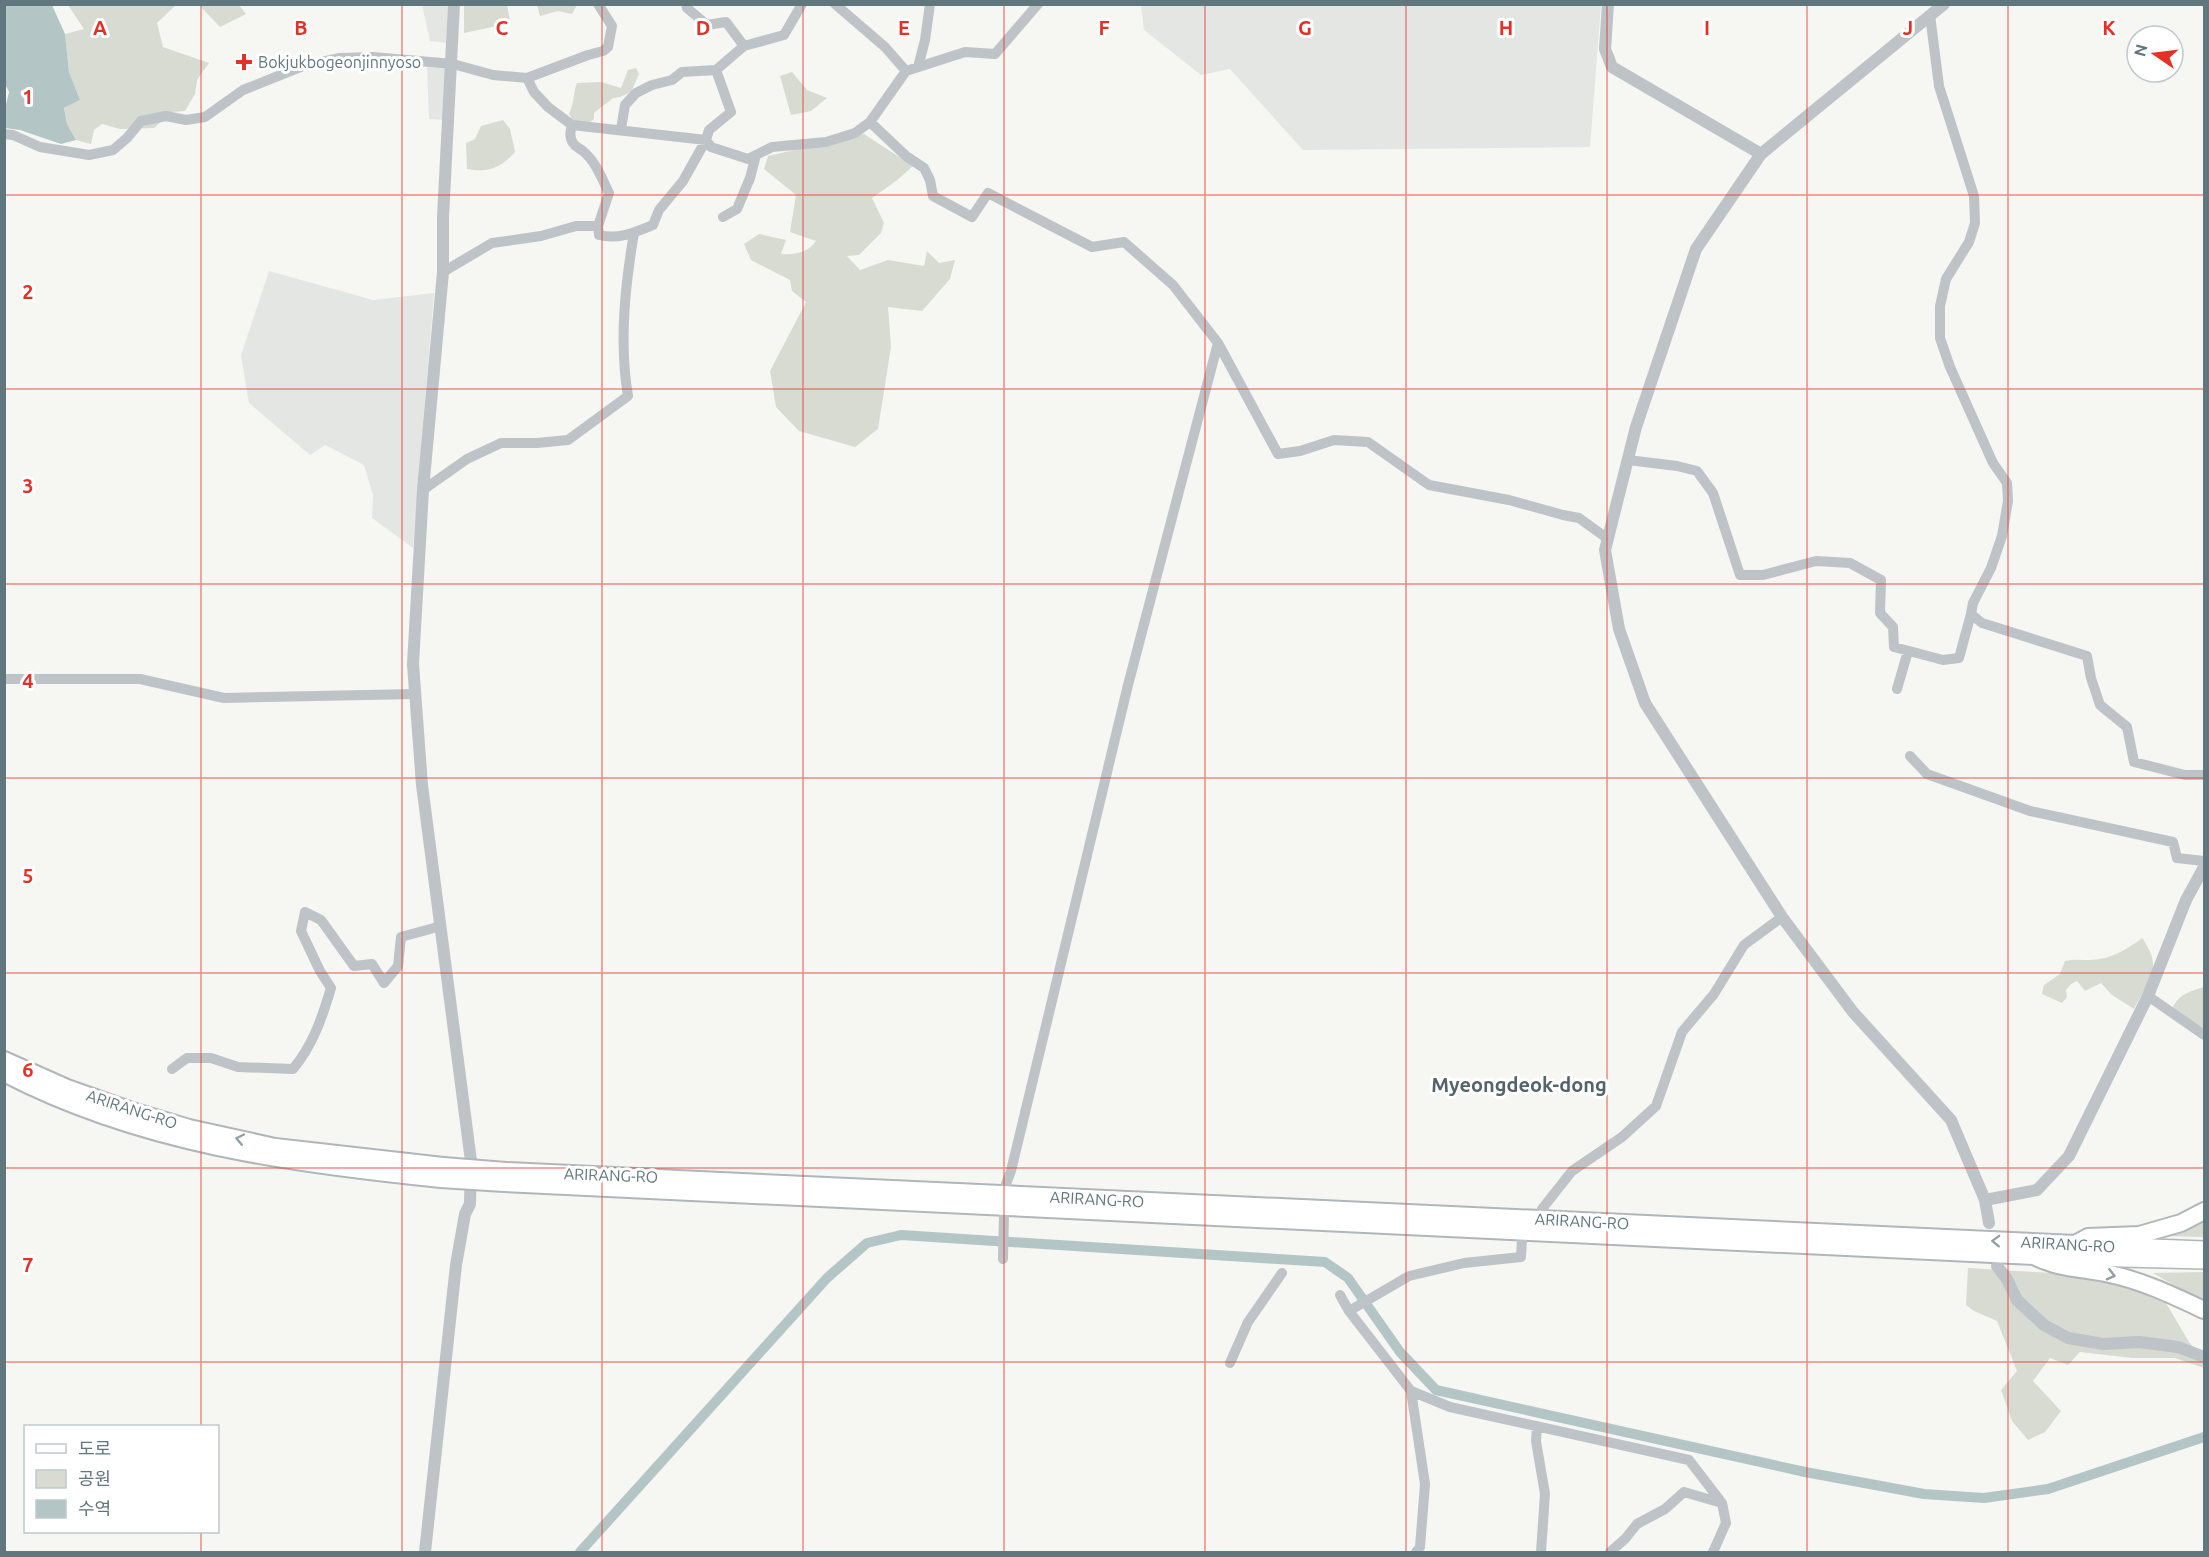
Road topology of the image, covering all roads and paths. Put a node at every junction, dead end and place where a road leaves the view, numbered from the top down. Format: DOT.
graph roads {
  1 [pos="454,4"];
  2 [pos="598,4"];
  3 [pos="686,4"];
  4 [pos="802,4"];
  5 [pos="835,4"];
  6 [pos="930,4"];
  7 [pos="1038,4"];
  8 [pos="1608,4"];
  9 [pos="1944,4"];
  10 [pos="1930,15"];
  11 [pos="744,46"];
  12 [pos="453,64"];
  13 [pos="918,67"];
  14 [pos="716,70"];
  15 [pos="906,71"];
  16 [pos="527,78"];
  17 [pos="870,122"];
  18 [pos="572,124"];
  19 [pos="621,129"];
  20 [pos="4,134"];
  21 [pos="706,140"];
  22 [pos="1761,153"];
  23 [pos="756,155"];
  24 [pos="723,217"];
  25 [pos="598,226"];
  26 [pos="634,233"];
  27 [pos="443,272"];
  28 [pos="1218,343"];
  29 [pos="1628,460"];
  30 [pos="423,490"];
  31 [pos="1608,539"];
  32 [pos="1971,614"];
  33 [pos="1908,651"];
  34 [pos="4,679"];
  35 [pos="1898,689"];
  36 [pos="415,694"];
  37 [pos="1910,756"];
  38 [pos="2205,775"];
  39 [pos="2205,861"];
  40 [pos="2205,867"];
  41 [pos="1782,917"];
  42 [pos="441,926"];
  43 [pos="2148,996"];
  44 [pos="2205,1035"];
  45 [pos="4,1060"];
  46 [pos="172,1070"];
  47 [pos="4,1073"];
  48 [pos="442,1172"];
  49 [pos="505,1177"];
  50 [pos="1006,1184"];
  51 [pos="1985,1200"];
  52 [pos="1542,1209"];
  53 [pos="2205,1210"];
  54 [pos="1005,1215"];
  55 [pos="1989,1222"];
  56 [pos="1521,1239"];
  57 [pos="2075,1244"];
  58 [pos="2205,1249"];
  59 [pos="1003,1256"];
  60 [pos="2034,1256"];
  61 [pos="2205,1261"];
  62 [pos="1996,1266"];
  63 [pos="1282,1273"];
  64 [pos="1340,1295"];
  65 [pos="1352,1309"];
  66 [pos="2205,1310"];
  67 [pos="2205,1357"];
  68 [pos="1230,1363"];
  69 [pos="1411,1391"];
  70 [pos="1537,1426"];
  71 [pos="1722,1503"];
  72 [pos="425,1552"];
  73 [pos="1416,1552"];
  74 [pos="1541,1552"];
  75 [pos="1610,1552"];
  76 [pos="1713,1552"];
  1 -- 12 [label="street"];
  2 -- 16 [label="street"];
  3 -- 11 [label="street"];
  4 -- 11 [label="street"];
  5 -- 15 [label="street"];
  6 -- 13 [label="street"];
  7 -- 13 [label="street"];
  8 -- 22 [label="street"];
  9 -- 10 [label="street"];
  10 -- 22 [label="street"];
  10 -- 32 [label="street"];
  11 -- 14 [label="street"];
  12 -- 16 [label="street"];
  12 -- 20 [label="street"];
  12 -- 27 [label="street"];
  13 -- 15 [label="street"];
  14 -- 19 [label="street"];
  14 -- 21 [label="street"];
  15 -- 17 [label="street"];
  16 -- 18 [label="street"];
  17 -- 23 [label="street"];
  17 -- 28 [label="street"];
  18 -- 19 [label="street"];
  18 -- 25 [label="street"];
  19 -- 21 [label="street"];
  21 -- 23 [label="street"];
  21 -- 26 [label="street"];
  22 -- 29 [label="street"];
  23 -- 24 [label="street"];
  25 -- 26 [label="street"];
  25 -- 27 [label="street"];
  26 -- 30 [label="street"];
  27 -- 30 [label="street"];
  28 -- 31 [label="street"];
  28 -- 50 [label="street"];
  29 -- 31 [label="street"];
  29 -- 33 [label="street"];
  30 -- 36 [label="street"];
  31 -- 41 [label="street"];
  32 -- 33 [label="street"];
  32 -- 38 [label="street"];
  33 -- 35 [label="street"];
  34 -- 36 [label="street"];
  36 -- 42 [label="street"];
  37 -- 39 [label="street"];
  40 -- 43 [label="street"];
  41 -- 51 [label="street"];
  41 -- 52 [label="street"];
  42 -- 46 [label="street"];
  42 -- 72 [label="street"];
  43 -- 44 [label="street"];
  43 -- 51 [label="street"];
  48 -- 45 [label="highway, ARIRANG-RO, one-way"];
  47 -- 48 [label="highway, ARIRANG-RO"];
  48 -- 49 [label="highway, ARIRANG-RO, bridge"];
  57 -- 49 [label="highway, ARIRANG-RO, one-way"];
  49 -- 60 [label="highway, ARIRANG-RO"];
  51 -- 55 [label="street"];
  53 -- 57 [label="highway"];
  54 -- 59 [label="street"];
  56 -- 65 [label="street"];
  57 -- 58 [label="main road, ARIRANG-RO"];
  60 -- 61 [label="main road, ARIRANG-RO"];
  60 -- 66 [label="highway, one-way"];
  62 -- 67 [label="street"];
  63 -- 68 [label="street"];
  64 -- 65 [label="street"];
  65 -- 69 [label="street"];
  69 -- 70 [label="street"];
  69 -- 73 [label="street"];
  70 -- 71 [label="street"];
  70 -- 74 [label="street"];
  71 -- 75 [label="street"];
  71 -- 76 [label="street"];
}
